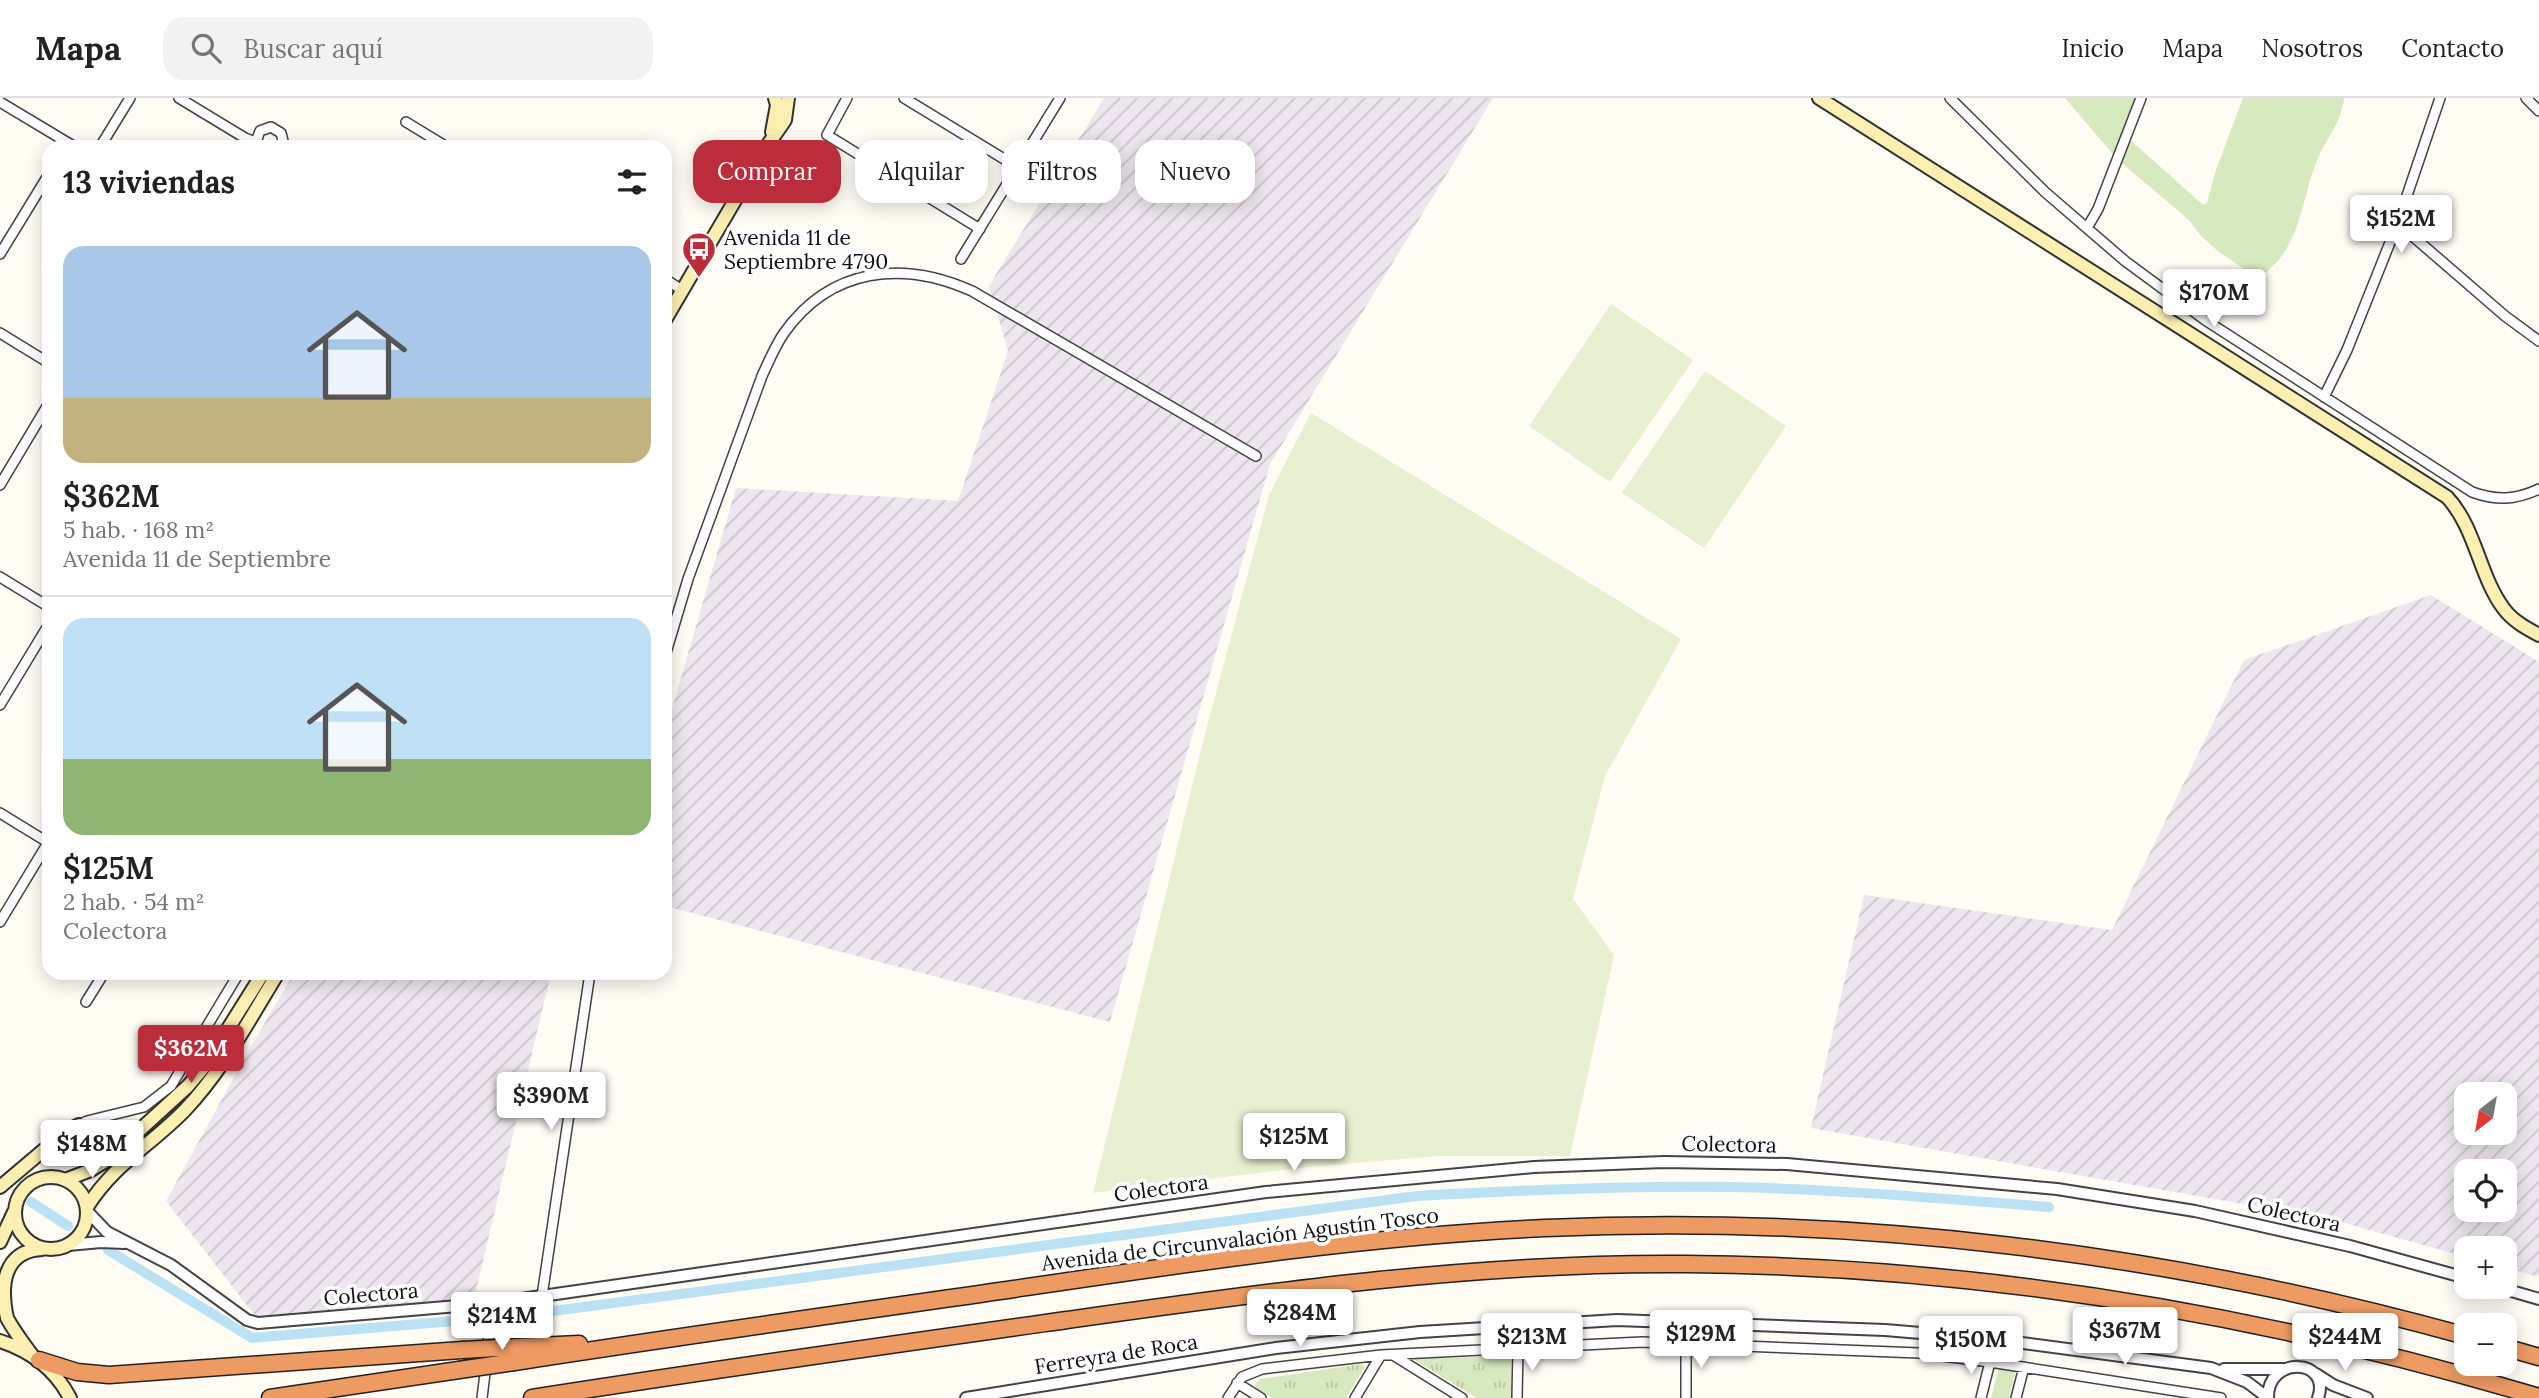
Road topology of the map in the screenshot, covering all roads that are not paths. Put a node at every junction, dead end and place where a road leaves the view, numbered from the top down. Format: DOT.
graph roads {
  1 [pos="130,98"];
  2 [pos="179,98"];
  3 [pos="775,98"];
  4 [pos="788,98"];
  5 [pos="847,98"];
  6 [pos="904,98"];
  7 [pos="1047,98"];
  8 [pos="1819,98"];
  9 [pos="1950,98"];
  10 [pos="2141,98"];
  11 [pos="2440,98"];
  12 [pos="2526,98"];
  13 [pos="1058,101"];
  14 [pos="0,102"];
  15 [pos="2539,111"];
  16 [pos="405,122"];
  17 [pos="60,140"];
  18 [pos="104,140"];
  19 [pos="249,140"];
  20 [pos="259,140"];
  21 [pos="283,140"];
  22 [pos="435,140"];
  23 [pos="769,140"];
  24 [pos="771,140"];
  25 [pos="1034,140"];
  26 [pos="1002,158"];
  27 [pos="42,185"];
  28 [pos="1002,192"];
  29 [pos="733,203"];
  30 [pos="2397,225"];
  31 [pos="2087,228"];
  32 [pos="980,229"];
  33 [pos="0,254"];
  34 [pos="961,259"];
  35 [pos="672,284"];
  36 [pos="682,290"];
  37 [pos="672,308"];
  38 [pos="0,333"];
  39 [pos="2539,341"];
  40 [pos="42,359"];
  41 [pos="2323,397"];
  42 [pos="42,415"];
  43 [pos="1256,456"];
  44 [pos="0,485"];
  45 [pos="2539,489"];
  46 [pos="0,578"];
  47 [pos="42,603"];
  48 [pos="672,633"];
  49 [pos="2539,635"];
  50 [pos="42,636"];
  51 [pos="0,705"];
  52 [pos="0,813"];
  53 [pos="42,838"];
  54 [pos="42,853"];
  55 [pos="0,922"];
  56 [pos="100,980"];
  57 [pos="235,980"];
  58 [pos="259,980"];
  59 [pos="274,980"];
  60 [pos="589,980"];
  61 [pos="86,1002"];
  62 [pos="79,1125"];
  63 [pos="107,1160"];
  64 [pos="65,1180"];
  65 [pos="0,1186"];
  66 [pos="16,1208"];
  67 [pos="87,1209"];
  68 [pos="0,1242"];
  69 [pos="131,1244"];
  70 [pos="68,1245"];
  71 [pos="44,1249"];
  72 [pos="2454,1275"];
  73 [pos="2517,1293"];
  74 [pos="542,1296"];
  75 [pos="2539,1299"];
  76 [pos="493,1303"];
  77 [pos="2454,1332"];
  78 [pos="0,1341"];
  79 [pos="1686,1342"];
  80 [pos="2517,1347"];
  81 [pos="1518,1348"];
  82 [pos="2517,1349"];
  83 [pos="2539,1350"];
  84 [pos="1392,1354"];
  85 [pos="515,1355"];
  86 [pos="1381,1355"];
  87 [pos="36,1357"];
  88 [pos="2539,1357"];
  89 [pos="784,1361"];
  90 [pos="1990,1362"];
  91 [pos="2024,1367"];
  92 [pos="2211,1368"];
  93 [pos="2284,1369"];
  94 [pos="2316,1374"];
  95 [pos="1237,1383"];
  96 [pos="2178,1394"];
  97 [pos="2539,1397"];
  98 [pos="70,1398"];
  99 [pos="270,1398"];
  100 [pos="482,1398"];
  101 [pos="533,1398"];
  102 [pos="606,1398"];
  103 [pos="966,1398"];
  104 [pos="1228,1398"];
  105 [pos="1261,1398"];
  106 [pos="1355,1398"];
  107 [pos="1462,1398"];
  108 [pos="1517,1398"];
  109 [pos="1686,1398"];
  110 [pos="1981,1398"];
  111 [pos="2017,1398"];
  112 [pos="2221,1398"];
  113 [pos="2268,1398"];
  114 [pos="2318,1398"];
  115 [pos="2367,1398"];
  1 -- 18 [label="street"];
  2 -- 19 [label="street"];
  3 -- 23 [label="main road"];
  4 -- 24 [label="main road"];
  5 -- 32 [label="street"];
  6 -- 26 [label="street"];
  7 -- 13 [label="street"];
  8 -- 49 [label="main road"];
  9 -- 31 [label="street"];
  10 -- 31 [label="street"];
  11 -- 30 [label="street"];
  12 -- 15 [label="street"];
  13 -- 25 [label="street"];
  14 -- 17 [label="street"];
  16 -- 22 [label="street"];
  20 -- 21 [label="street"];
  27 -- 33 [label="street"];
  28 -- 32 [label="street"];
  29 -- 36 [label="main road"];
  30 -- 39 [label="street"];
  30 -- 41 [label="street"];
  31 -- 41 [label="street"];
  32 -- 34 [label="street"];
  35 -- 36 [label="street"];
  36 -- 37 [label="main road"];
  38 -- 40 [label="street"];
  41 -- 45 [label="street"];
  42 -- 44 [label="street"];
  43 -- 48 [label="street"];
  46 -- 47 [label="street"];
  50 -- 51 [label="street"];
  52 -- 53 [label="street"];
  54 -- 55 [label="street"];
  56 -- 61 [label="street"];
  57 -- 62 [label="street"];
  58 -- 63 [label="main road"];
  59 -- 67 [label="main road"];
  60 -- 74 [label="street"];
  62 -- 63 [label="main road"];
  62 -- 65 [label="main road"];
  63 -- 64 [label="main road"];
  64 -- 66 [label="main road"];
  64 -- 67 [label="main road"];
  66 -- 68 [label="main road"];
  66 -- 71 [label="main road"];
  67 -- 69 [label="street, Colectora"];
  67 -- 70 [label="main road"];
  69 -- 70 [label="street, Colectora"];
  69 -- 76 [label="street, Colectora"];
  70 -- 71 [label="main road"];
  71 -- 87 [label="main road"];
  72 -- 74 [label="street, Colectora"];
  73 -- 75 [label="street"];
  74 -- 76 [label="street, Colectora"];
  76 -- 100 [label="street"];
  77 -- 85 [label="highway, Avenida de Circunvalación Agustín Tosco"];
  78 -- 87 [label="main road"];
  79 -- 81 [label="street"];
  79 -- 90 [label="street"];
  79 -- 109 [label="street"];
  80 -- 83 [label="highway"];
  81 -- 84 [label="street"];
  81 -- 108 [label="street"];
  82 -- 88 [label="highway"];
  84 -- 86 [label="street"];
  84 -- 107 [label="street"];
  85 -- 87 [label="highway, bridge"];
  85 -- 99 [label="highway, bridge"];
  86 -- 95 [label="street"];
  86 -- 106 [label="street"];
  87 -- 98 [label="main road"];
  89 -- 97 [label="highway"];
  89 -- 101 [label="highway"];
  89 -- 102 [label="highway"];
  90 -- 91 [label="street"];
  90 -- 110 [label="street"];
  91 -- 96 [label="street"];
  91 -- 111 [label="street"];
  92 -- 93 [label="street"];
  92 -- 103 [label="street, Ferreyra de Roca"];
  92 -- 113 [label="street, Ferreyra de Roca"];
  93 -- 94 [label="street"];
  93 -- 113 [label="street, Ferreyra de Roca"];
  94 -- 114 [label="street"];
  94 -- 115 [label="street"];
  95 -- 104 [label="street"];
  95 -- 105 [label="street"];
  96 -- 112 [label="street"];
}
